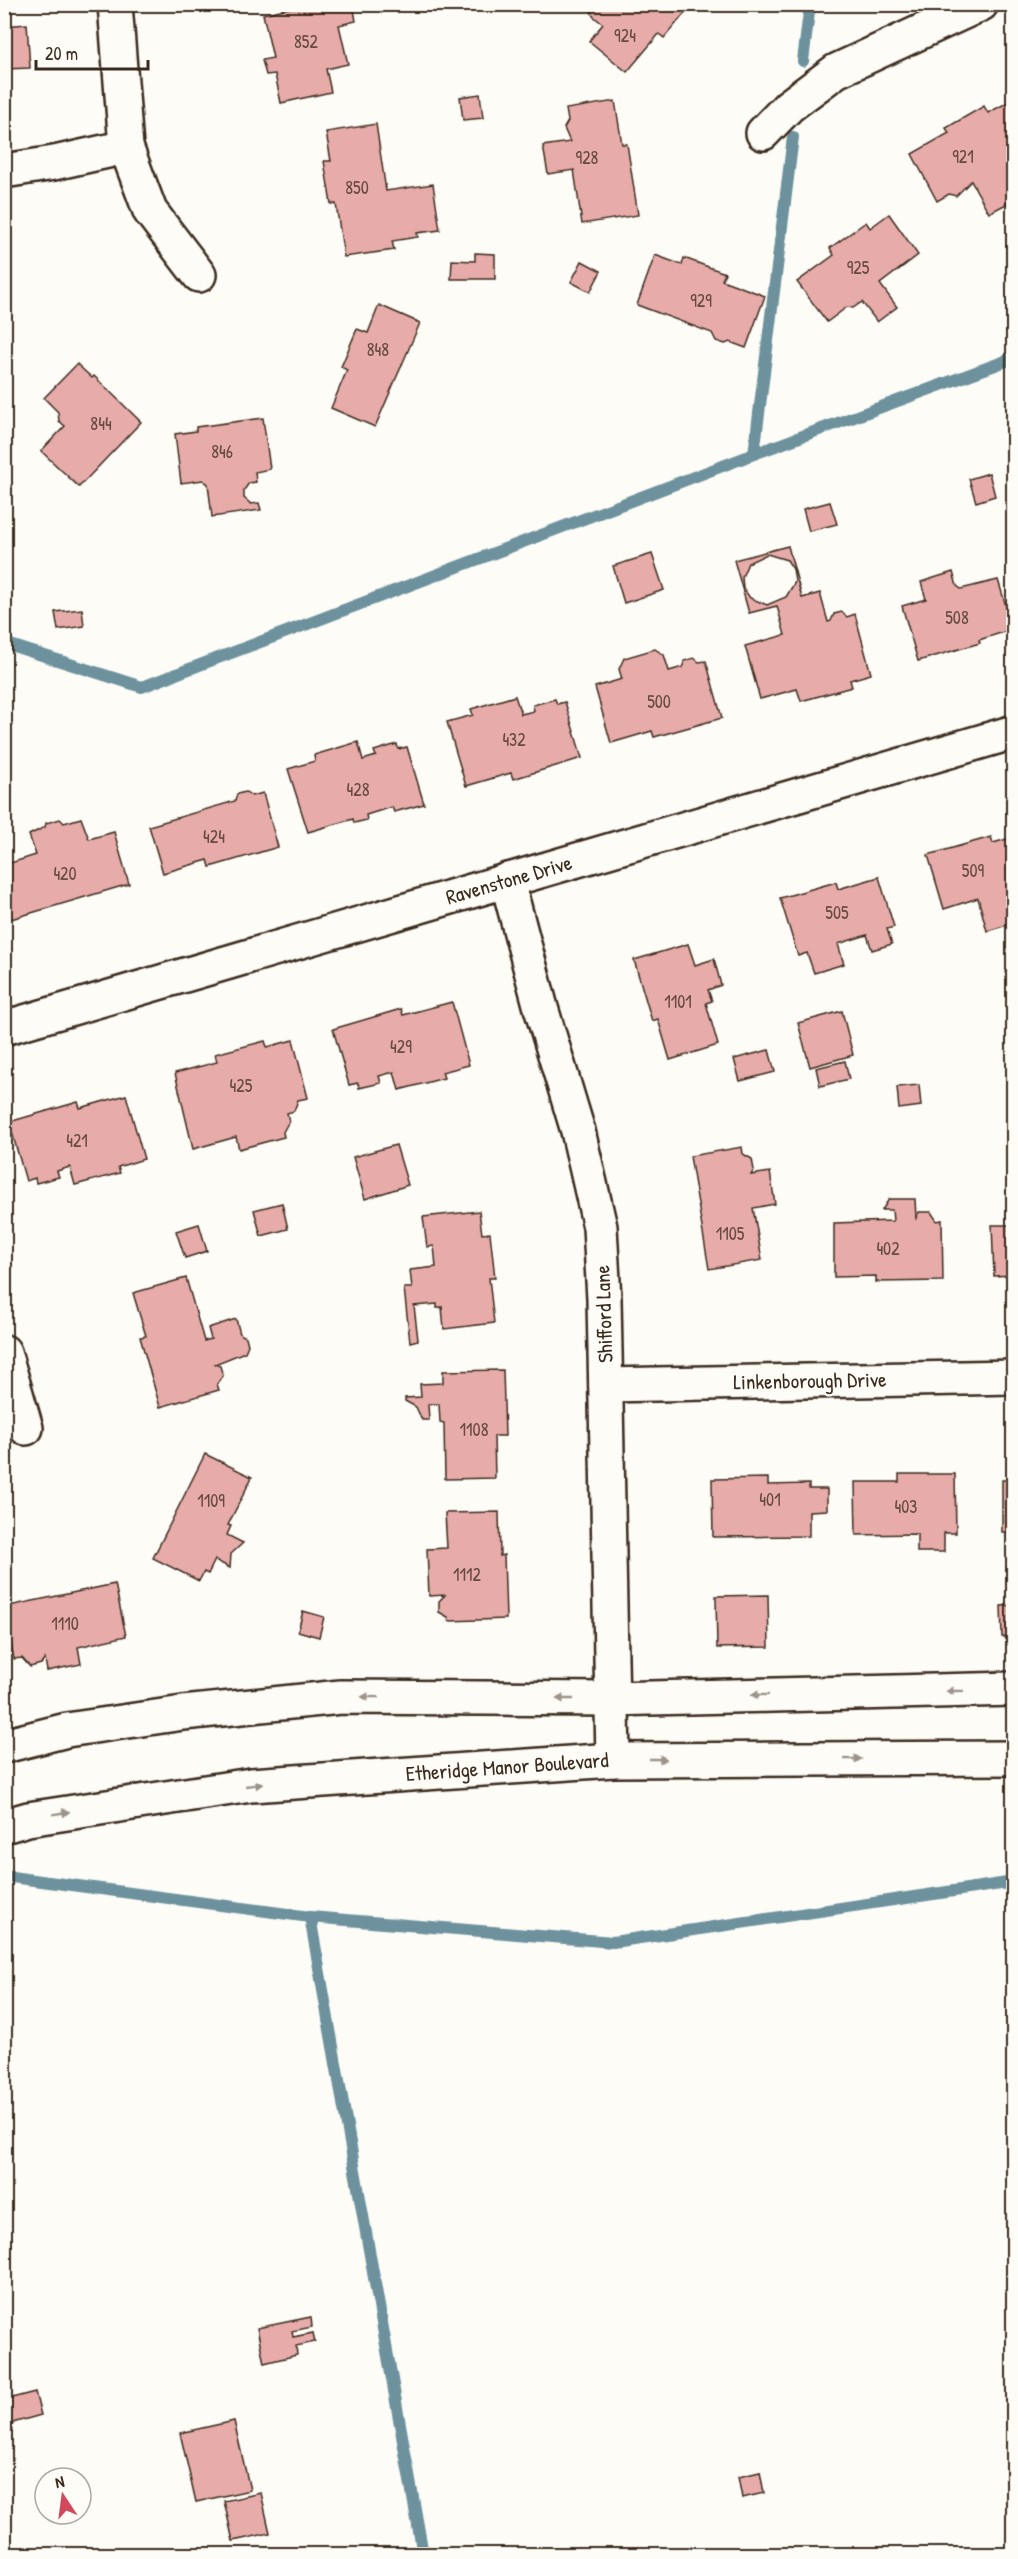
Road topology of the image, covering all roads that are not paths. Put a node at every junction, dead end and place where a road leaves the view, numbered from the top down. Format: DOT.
graph roads {
  1 [pos="115,4"];
  2 [pos="981,4"];
  3 [pos="763,133"];
  4 [pos="126,147"];
  5 [pos="4,171"];
  6 [pos="199,275"];
  7 [pos="1014,732"];
  8 [pos="507,880"];
  9 [pos="4,1028"];
  10 [pos="4,1352"];
  11 [pos="1014,1377"];
  12 [pos="606,1385"];
  13 [pos="26,1428"];
  14 [pos="1014,1689"];
  15 [pos="610,1699"];
  16 [pos="4,1746"];
  17 [pos="1014,1758"];
  18 [pos="613,1760"];
  19 [pos="4,1826"];
  1 -- 4 [label="street"];
  2 -- 3 [label="street"];
  4 -- 5 [label="street"];
  4 -- 6 [label="street"];
  7 -- 8 [label="street, Ravenstone Drive"];
  8 -- 9 [label="street, Ravenstone Drive"];
  8 -- 12 [label="street, Shifford Lane"];
  10 -- 13 [label="street"];
  11 -- 12 [label="street, Linkenborough Drive"];
  12 -- 15 [label="street, Shifford Lane"];
  14 -- 15 [label="street, one-way"];
  15 -- 16 [label="street, one-way"];
  15 -- 18 [label="street, Shifford Lane"];
  18 -- 17 [label="street, Etheridge Manor Boulevard, one-way"];
  19 -- 18 [label="street, Etheridge Manor Boulevard, one-way"];
}
